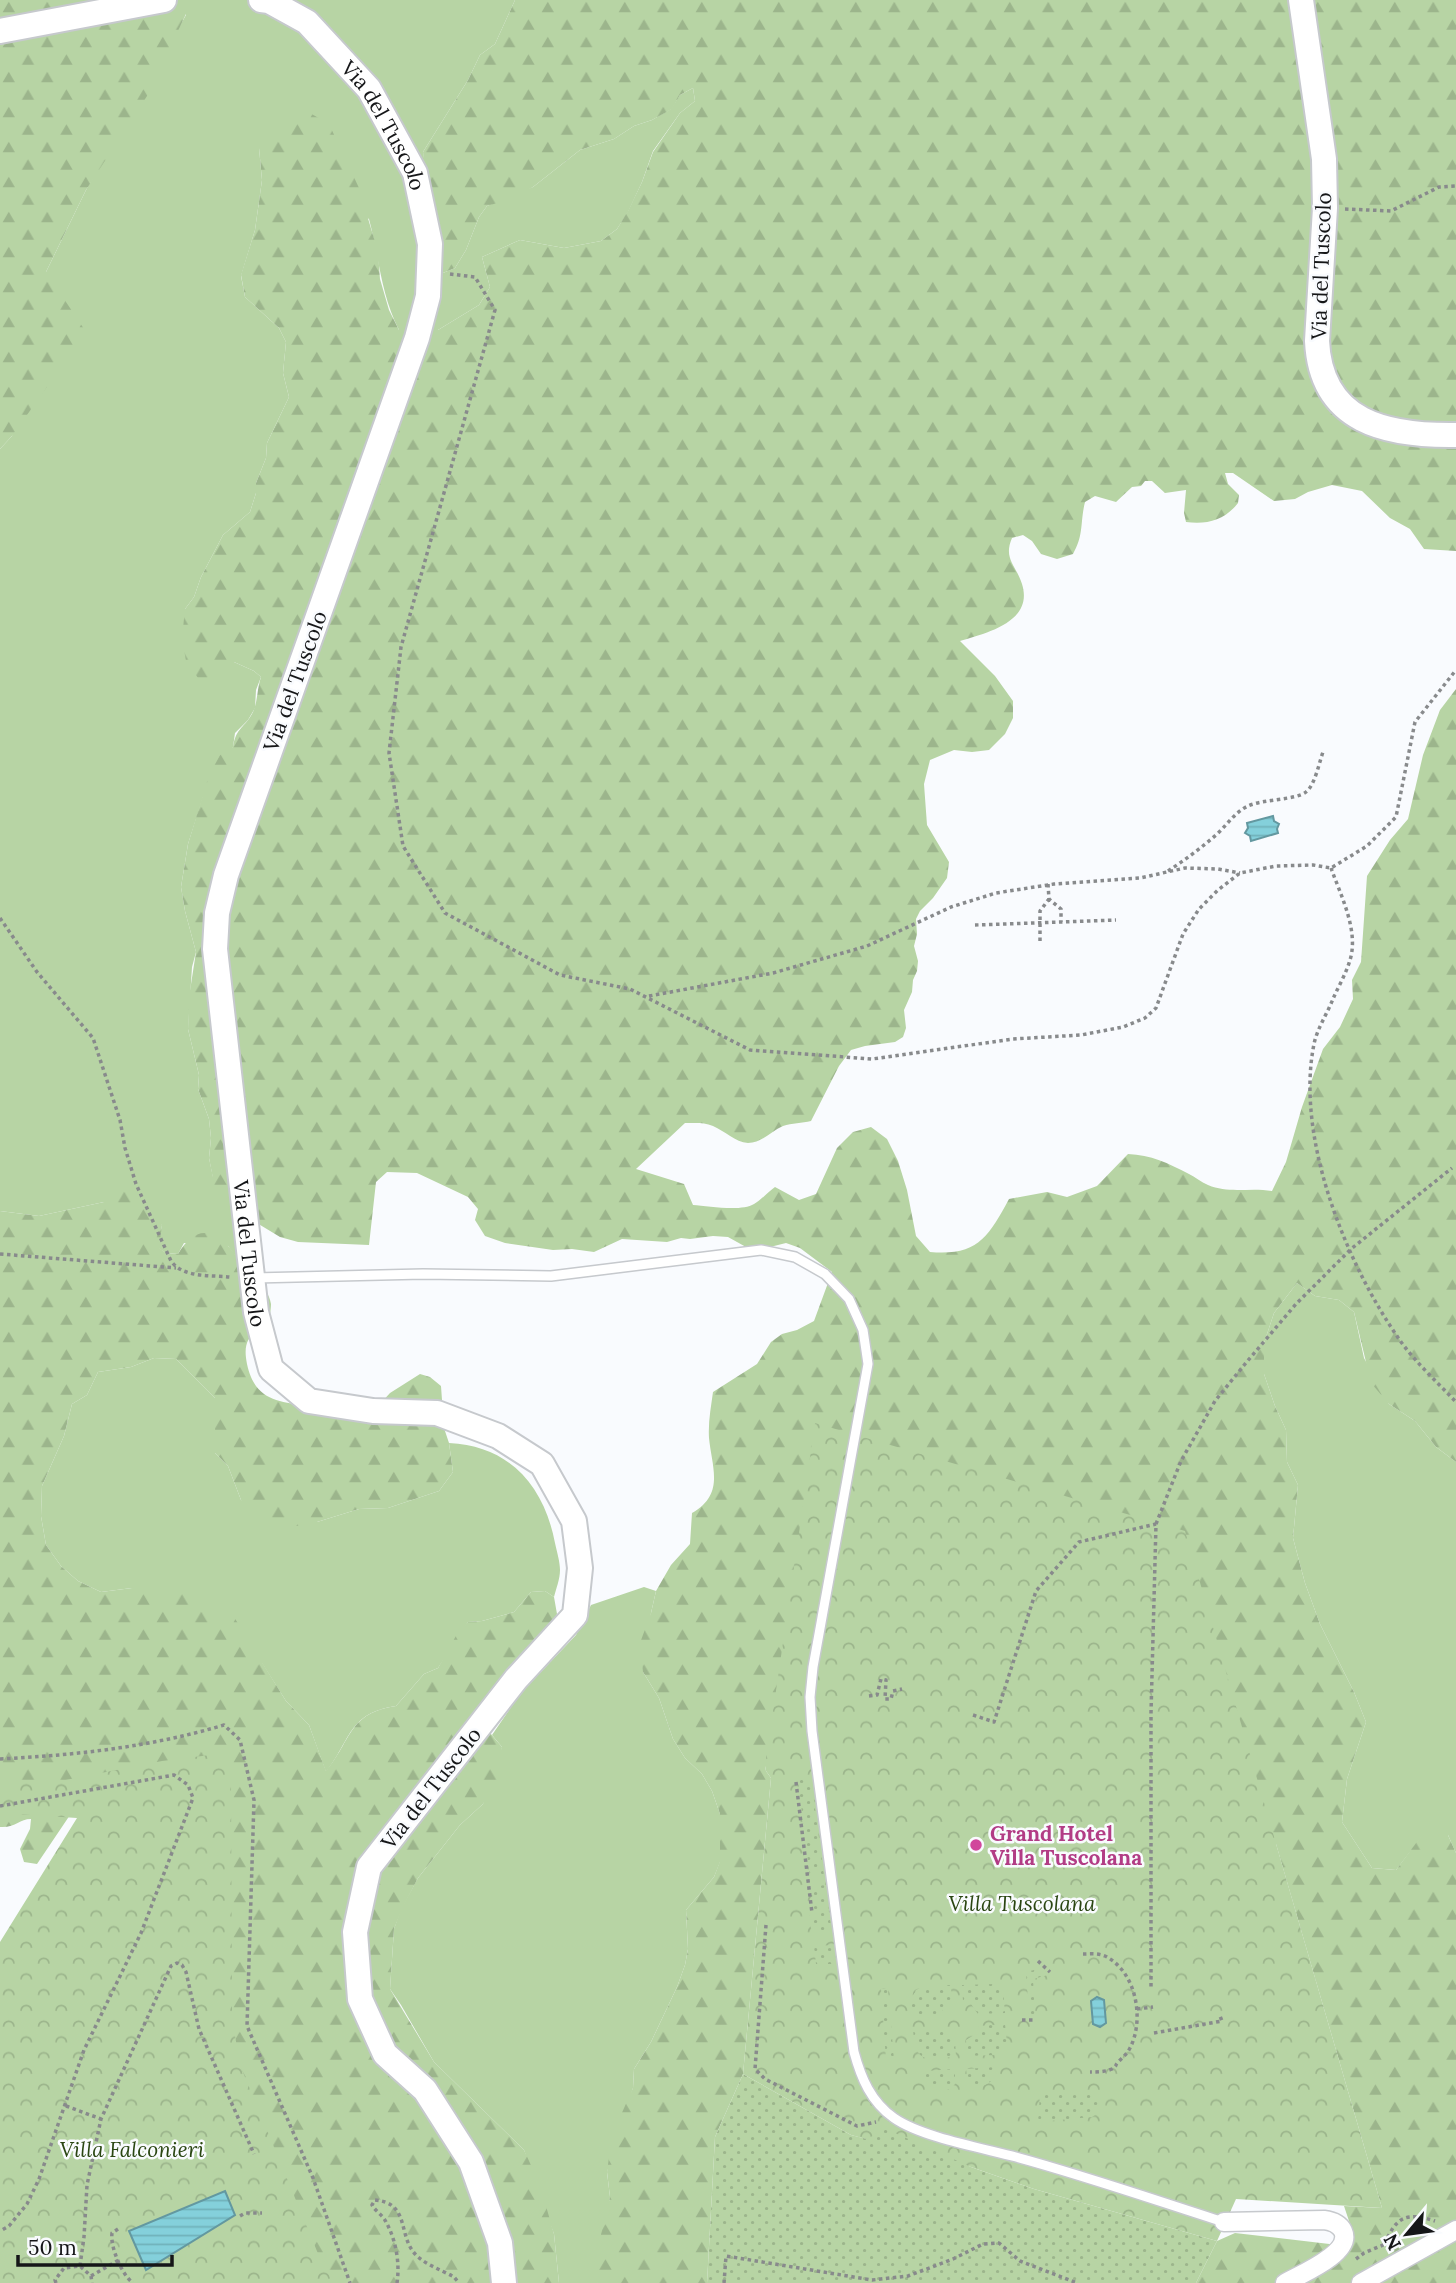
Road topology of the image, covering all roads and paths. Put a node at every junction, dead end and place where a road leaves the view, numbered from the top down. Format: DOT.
graph roads {
  1 [pos="164,0"];
  2 [pos="261,0"];
  3 [pos="1301,0"];
  4 [pos="0,31"];
  5 [pos="1456,186"];
  6 [pos="1325,208"];
  7 [pos="429,272"];
  8 [pos="1456,435"];
  9 [pos="1456,670"];
  10 [pos="1323,752"];
  11 [pos="1331,868"];
  12 [pos="1166,873"];
  13 [pos="1240,873"];
  14 [pos="1048,884"];
  15 [pos="1049,899"];
  16 [pos="0,918"];
  17 [pos="1116,920"];
  18 [pos="1062,922"];
  19 [pos="1040,923"];
  20 [pos="975,925"];
  21 [pos="1040,941"];
  22 [pos="646,997"];
  23 [pos="1452,1168"];
  24 [pos="1351,1249"];
  25 [pos="0,1254"];
  26 [pos="176,1268"];
  27 [pos="253,1279"];
  28 [pos="1456,1402"];
  29 [pos="1156,1524"];
  30 [pos="902,1689"];
  31 [pos="869,1696"];
  32 [pos="973,1715"];
  33 [pos="0,1759"];
  34 [pos="796,1782"];
  35 [pos="0,1805"];
  36 [pos="812,1913"];
  37 [pos="766,1925"];
  38 [pos="1083,1954"];
  39 [pos="1038,1961"];
  40 [pos="1050,1972"];
  41 [pos="1151,1988"];
  42 [pos="1153,2007"];
  43 [pos="1136,2009"];
  44 [pos="1220,2016"];
  45 [pos="1022,2020"];
  46 [pos="1035,2020"];
  47 [pos="1154,2033"];
  48 [pos="1090,2072"];
  49 [pos="65,2106"];
  50 [pos="891,2115"];
  51 [pos="101,2119"];
  52 [pos="254,2154"];
  53 [pos="262,2213"];
  54 [pos="240,2216"];
  55 [pos="1224,2222"];
  56 [pos="1448,2226"];
  57 [pos="118,2229"];
  58 [pos="0,2231"];
  59 [pos="1384,2246"];
  60 [pos="119,2260"];
  61 [pos="80,2266"];
  62 [pos="91,2276"];
  63 [pos="136,2282"];
  64 [pos="56,2283"];
  65 [pos="92,2283"];
  66 [pos="350,2283"];
  67 [pos="397,2283"];
  68 [pos="459,2283"];
  69 [pos="504,2283"];
  70 [pos="724,2283"];
  71 [pos="1077,2283"];
  72 [pos="1285,2283"];
  73 [pos="1361,2283"];
  1 -- 4 [label="street"];
  2 -- 7 [label="street, Via del Tuscolo"];
  3 -- 6 [label="street, Via del Tuscolo"];
  5 -- 6 [label="path"];
  6 -- 8 [label="street, Via del Tuscolo"];
  7 -- 22 [label="path"];
  7 -- 27 [label="street, Via del Tuscolo"];
  9 -- 11 [label="path"];
  10 -- 12 [label="path"];
  11 -- 13 [label="path"];
  11 -- 24 [label="path"];
  12 -- 13 [label="path"];
  12 -- 14 [label="path"];
  13 -- 22 [label="path"];
  14 -- 15 [label="path"];
  14 -- 22 [label="path"];
  15 -- 18 [label="path"];
  15 -- 19 [label="path"];
  16 -- 26 [label="path"];
  17 -- 18 [label="path"];
  18 -- 19 [label="path"];
  19 -- 20 [label="path"];
  19 -- 21 [label="path"];
  23 -- 24 [label="path"];
  24 -- 28 [label="path"];
  24 -- 29 [label="path"];
  25 -- 26 [label="path"];
  26 -- 27 [label="path"];
  27 -- 50 [label="lane"];
  27 -- 69 [label="street, Via del Tuscolo"];
  29 -- 32 [label="path"];
  29 -- 41 [label="path"];
  30 -- 31 [label="path"];
  33 -- 66 [label="path"];
  34 -- 36 [label="path"];
  35 -- 49 [label="path"];
  37 -- 50 [label="path"];
  38 -- 43 [label="path"];
  39 -- 40 [label="path"];
  42 -- 43 [label="path"];
  43 -- 48 [label="path"];
  44 -- 47 [label="path"];
  45 -- 46 [label="path"];
  49 -- 51 [label="path"];
  49 -- 58 [label="path"];
  50 -- 55 [label="lane"];
  51 -- 52 [label="path"];
  51 -- 61 [label="path"];
  53 -- 54 [label="path"];
  55 -- 72 [label="street"];
  56 -- 59 [label="path"];
  56 -- 73 [label="street"];
  57 -- 60 [label="path"];
  60 -- 62 [label="path"];
  60 -- 63 [label="path"];
  61 -- 62 [label="path"];
  61 -- 64 [label="path"];
  62 -- 65 [label="path"];
  67 -- 68 [label="path"];
  70 -- 71 [label="path"];
}
